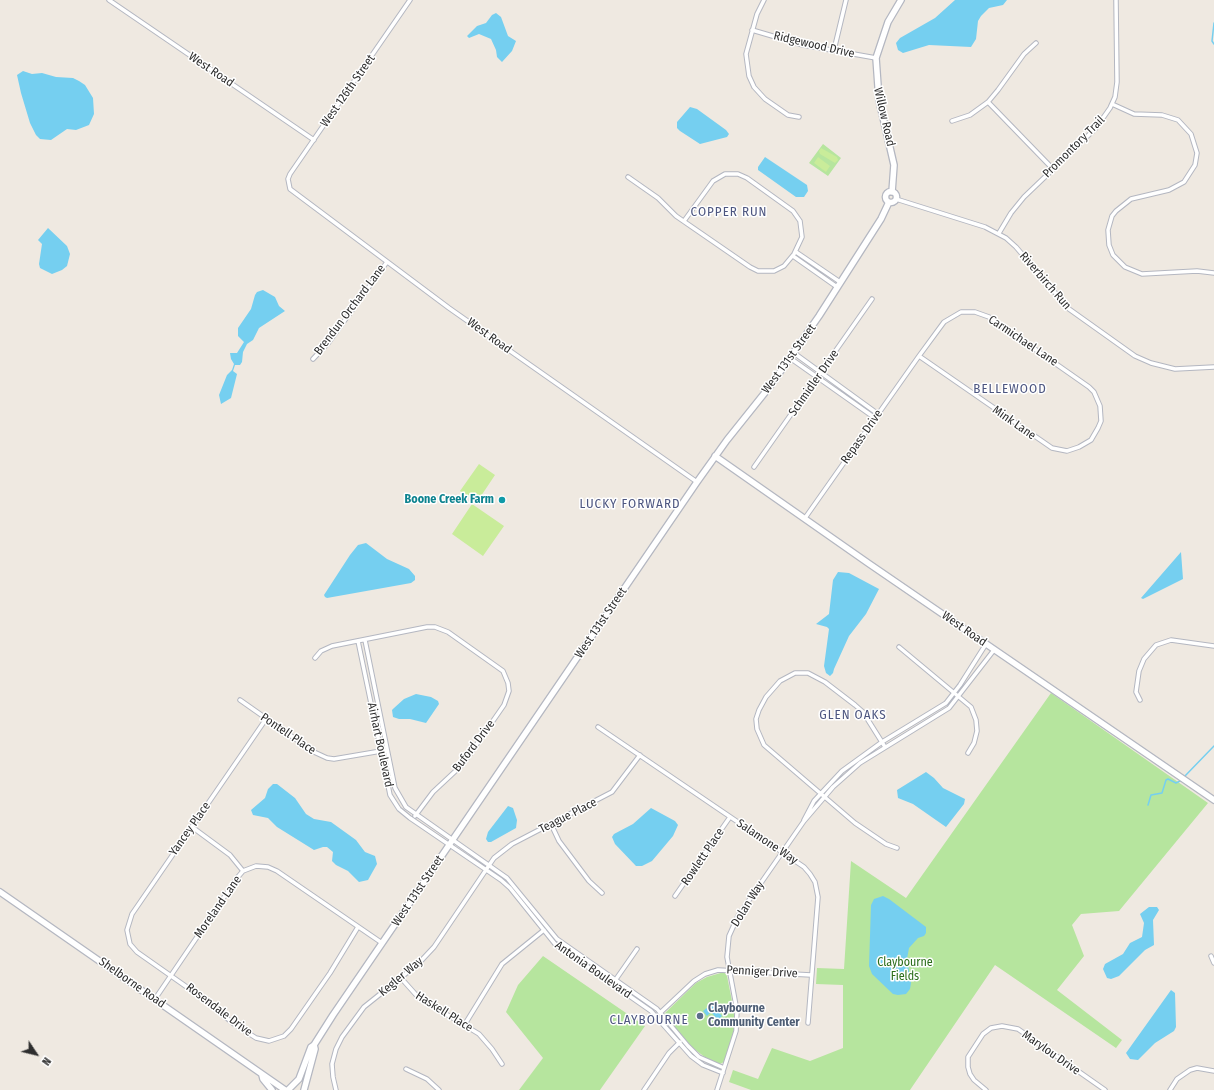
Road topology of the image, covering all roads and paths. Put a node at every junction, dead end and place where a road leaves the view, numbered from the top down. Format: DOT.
graph roads {
  1 [pos="109,0"];
  2 [pos="410,0"];
  3 [pos="764,0"];
  4 [pos="846,0"];
  5 [pos="901,0"];
  6 [pos="1116,0"];
  7 [pos="752,30"];
  8 [pos="1036,43"];
  9 [pos="834,50"];
  10 [pos="876,58"];
  11 [pos="988,102"];
  12 [pos="1112,104"];
  13 [pos="799,117"];
  14 [pos="952,121"];
  15 [pos="314,140"];
  16 [pos="1053,169"];
  17 [pos="628,177"];
  18 [pos="288,184"];
  19 [pos="892,192"];
  20 [pos="896,199"];
  21 [pos="890,202"];
  22 [pos="684,221"];
  23 [pos="999,233"];
  24 [pos="794,254"];
  25 [pos="387,262"];
  26 [pos="1214,273"];
  27 [pos="839,284"];
  28 [pos="872,299"];
  29 [pos="792,356"];
  30 [pos="919,356"];
  31 [pos="313,359"];
  32 [pos="1214,367"];
  33 [pos="821,373"];
  34 [pos="818,378"];
  35 [pos="878,414"];
  36 [pos="875,418"];
  37 [pos="1094,436"];
  38 [pos="715,456"];
  39 [pos="754,467"];
  40 [pos="697,482"];
  41 [pos="805,518"];
  42 [pos="365,640"];
  43 [pos="358,641"];
  44 [pos="986,644"];
  45 [pos="1214,646"];
  46 [pos="899,647"];
  47 [pos="994,650"];
  48 [pos="314,658"];
  49 [pos="954,693"];
  50 [pos="958,696"];
  51 [pos="240,700"];
  52 [pos="1140,700"];
  53 [pos="266,719"];
  54 [pos="598,727"];
  55 [pos="882,742"];
  56 [pos="885,747"];
  57 [pos="380,750"];
  58 [pos="387,750"];
  59 [pos="968,753"];
  60 [pos="640,755"];
  61 [pos="820,793"];
  62 [pos="825,797"];
  63 [pos="1214,800"];
  64 [pos="416,815"];
  65 [pos="730,818"];
  66 [pos="412,820"];
  67 [pos="804,821"];
  68 [pos="551,824"];
  69 [pos="192,827"];
  70 [pos="451,842"];
  71 [pos="896,848"];
  72 [pos="782,852"];
  73 [pos="488,868"];
  74 [pos="243,871"];
  75 [pos="0,892"];
  76 [pos="602,893"];
  77 [pos="676,896"];
  78 [pos="358,927"];
  79 [pos="545,930"];
  80 [pos="382,943"];
  81 [pos="130,944"];
  82 [pos="637,949"];
  83 [pos="1211,956"];
  84 [pos="1214,963"];
  85 [pos="729,969"];
  86 [pos="172,975"];
  87 [pos="811,975"];
  88 [pos="401,978"];
  89 [pos="615,980"];
  90 [pos="613,984"];
  91 [pos="155,999"];
  92 [pos="660,1012"];
  93 [pos="657,1016"];
  94 [pos="808,1023"];
  95 [pos="465,1024"];
  96 [pos="681,1041"];
  97 [pos="314,1046"];
  98 [pos="502,1064"];
  99 [pos="724,1068"];
  100 [pos="406,1069"];
  101 [pos="1214,1071"];
  102 [pos="723,1073"];
  103 [pos="262,1075"];
  104 [pos="272,1090"];
  105 [pos="287,1090"];
  106 [pos="292,1090"];
  107 [pos="304,1090"];
  108 [pos="336,1090"];
  109 [pos="439,1090"];
  110 [pos="644,1090"];
  111 [pos="717,1090"];
  112 [pos="986,1090"];
  113 [pos="1105,1090"];
  114 [pos="1170,1090"];
  1 -- 15 [label="street, West Road"];
  2 -- 15 [label="street, West 126th Street"];
  3 -- 7 [label="street"];
  4 -- 9 [label="street"];
  5 -- 10 [label="street, Willow Road"];
  6 -- 12 [label="street, Promontory Trail"];
  7 -- 9 [label="street, Ridgewood Drive"];
  7 -- 13 [label="street"];
  8 -- 11 [label="street"];
  9 -- 10 [label="street, Ridgewood Drive"];
  10 -- 19 [label="street, Willow Road"];
  11 -- 14 [label="street"];
  11 -- 16 [label="street"];
  12 -- 16 [label="street, Promontory Trail"];
  12 -- 26 [label="street"];
  15 -- 18 [label="street, West 126th Street"];
  16 -- 23 [label="street, Promontory Trail"];
  17 -- 22 [label="street"];
  18 -- 25 [label="street, West Road"];
  19 -- 20 [label="street"];
  19 -- 21 [label="street"];
  20 -- 21 [label="street"];
  20 -- 23 [label="street, Riverbirch Run"];
  21 -- 27 [label="street, West 131st Street"];
  22 -- 24 [label="street"];
  22 -- 24 [label="street"];
  23 -- 32 [label="street, Riverbirch Run"];
  24 -- 27 [label="street"];
  25 -- 31 [label="street, Brendun Orchard Lane"];
  25 -- 40 [label="street, West Road"];
  27 -- 29 [label="street, West 131st Street"];
  28 -- 33 [label="street, Schmidler Drive"];
  29 -- 33 [label="street"];
  29 -- 34 [label="street"];
  29 -- 38 [label="street, West 131st Street"];
  30 -- 35 [label="street, Repass Drive"];
  30 -- 37 [label="street, Mink Lane"];
  30 -- 37 [label="street, Carmichael Lane"];
  33 -- 34 [label="street, Schmidler Drive"];
  33 -- 35 [label="street"];
  34 -- 36 [label="street"];
  34 -- 39 [label="street, Schmidler Drive"];
  35 -- 36 [label="street, Repass Drive"];
  36 -- 41 [label="street, Repass Drive"];
  38 -- 40 [label="street, West 131st Street"];
  38 -- 41 [label="street, West Road"];
  40 -- 70 [label="street, West 131st Street"];
  41 -- 44 [label="street, West Road"];
  42 -- 43 [label="street"];
  42 -- 58 [label="street, Airhart Boulevard"];
  42 -- 64 [label="street, Buford Drive"];
  43 -- 48 [label="street"];
  43 -- 57 [label="street, Airhart Boulevard"];
  44 -- 47 [label="street, West Road"];
  44 -- 49 [label="street, Dolan Way"];
  45 -- 52 [label="street"];
  46 -- 49 [label="street"];
  47 -- 50 [label="street, Dolan Way"];
  47 -- 63 [label="street, West Road"];
  49 -- 50 [label="street"];
  49 -- 55 [label="street, Dolan Way"];
  50 -- 56 [label="street, Dolan Way"];
  50 -- 59 [label="street"];
  51 -- 53 [label="street, Pontell Place"];
  53 -- 57 [label="street, Pontell Place"];
  53 -- 69 [label="street, Yancey Place"];
  54 -- 60 [label="street, Salamone Way"];
  55 -- 56 [label="street"];
  55 -- 61 [label="street, Dolan Way"];
  55 -- 61 [label="street"];
  56 -- 62 [label="street, Dolan Way"];
  57 -- 58 [label="street, Pontell Place"];
  57 -- 66 [label="street, Airhart Boulevard"];
  58 -- 64 [label="street, Airhart Boulevard"];
  60 -- 65 [label="street, Salamone Way"];
  60 -- 68 [label="street, Teague Place"];
  61 -- 62 [label="street"];
  61 -- 67 [label="street, Dolan Way"];
  62 -- 67 [label="street, Dolan Way"];
  62 -- 71 [label="street"];
  64 -- 66 [label="street, Buford Drive"];
  64 -- 70 [label="street, Airhart Boulevard"];
  65 -- 72 [label="street, Salamone Way"];
  65 -- 77 [label="street, Rowlett Place"];
  66 -- 70 [label="street, Airhart Boulevard"];
  67 -- 72 [label="street, Dolan Way"];
  68 -- 73 [label="street, Teague Place"];
  68 -- 76 [label="street"];
  69 -- 74 [label="street"];
  69 -- 81 [label="street, Yancey Place"];
  70 -- 73 [label="street, Antonia Boulevard"];
  70 -- 73 [label="street, Antonia Boulevard"];
  70 -- 80 [label="street, West 131st Street"];
  72 -- 85 [label="street, Dolan Way"];
  72 -- 87 [label="street, Salamone Way"];
  73 -- 79 [label="street, Antonia Boulevard"];
  73 -- 88 [label="street, Kegler Way"];
  74 -- 78 [label="street, Moreland Lane"];
  74 -- 86 [label="street, Moreland Lane"];
  75 -- 91 [label="street, Shelborne Road"];
  78 -- 80 [label="street, Moreland Lane"];
  78 -- 86 [label="street, Rosendale Drive"];
  79 -- 89 [label="street, Antonia Boulevard"];
  79 -- 90 [label="street, Antonia Boulevard"];
  79 -- 95 [label="street"];
  80 -- 97 [label="street, West 131st Street"];
  81 -- 86 [label="street, Rosendale Drive"];
  82 -- 89 [label="street"];
  83 -- 84 [label="street"];
  85 -- 87 [label="street, Penniger Drive"];
  85 -- 92 [label="street, Penniger Drive"];
  85 -- 99 [label="street, Dolan Way"];
  86 -- 91 [label="street, Moreland Lane"];
  87 -- 94 [label="street, Salamone Way"];
  88 -- 95 [label="street, Haskell Place"];
  88 -- 108 [label="street, Kegler Way"];
  89 -- 90 [label="street"];
  89 -- 92 [label="street, Antonia Boulevard"];
  90 -- 93 [label="street, Antonia Boulevard"];
  91 -- 103 [label="street, Shelborne Road"];
  92 -- 93 [label="street, Penniger Drive"];
  92 -- 96 [label="street, Antonia Boulevard"];
  93 -- 96 [label="street, Antonia Boulevard"];
  95 -- 98 [label="street, Haskell Place"];
  96 -- 99 [label="street, Antonia Boulevard"];
  96 -- 102 [label="street, Antonia Boulevard"];
  96 -- 110 [label="street"];
  97 -- 105 [label="street, West 131st Street"];
  97 -- 107 [label="street, West 131st Street"];
  99 -- 102 [label="street, Dolan Way"];
  100 -- 109 [label="street"];
  101 -- 114 [label="street"];
  102 -- 111 [label="street, Dolan Way"];
  103 -- 104 [label="street, Shelborne Road"];
  103 -- 105 [label="street, Shelborne Road"];
  105 -- 106 [label="street"];
  112 -- 113 [label="street, Marylou Drive"];
}
